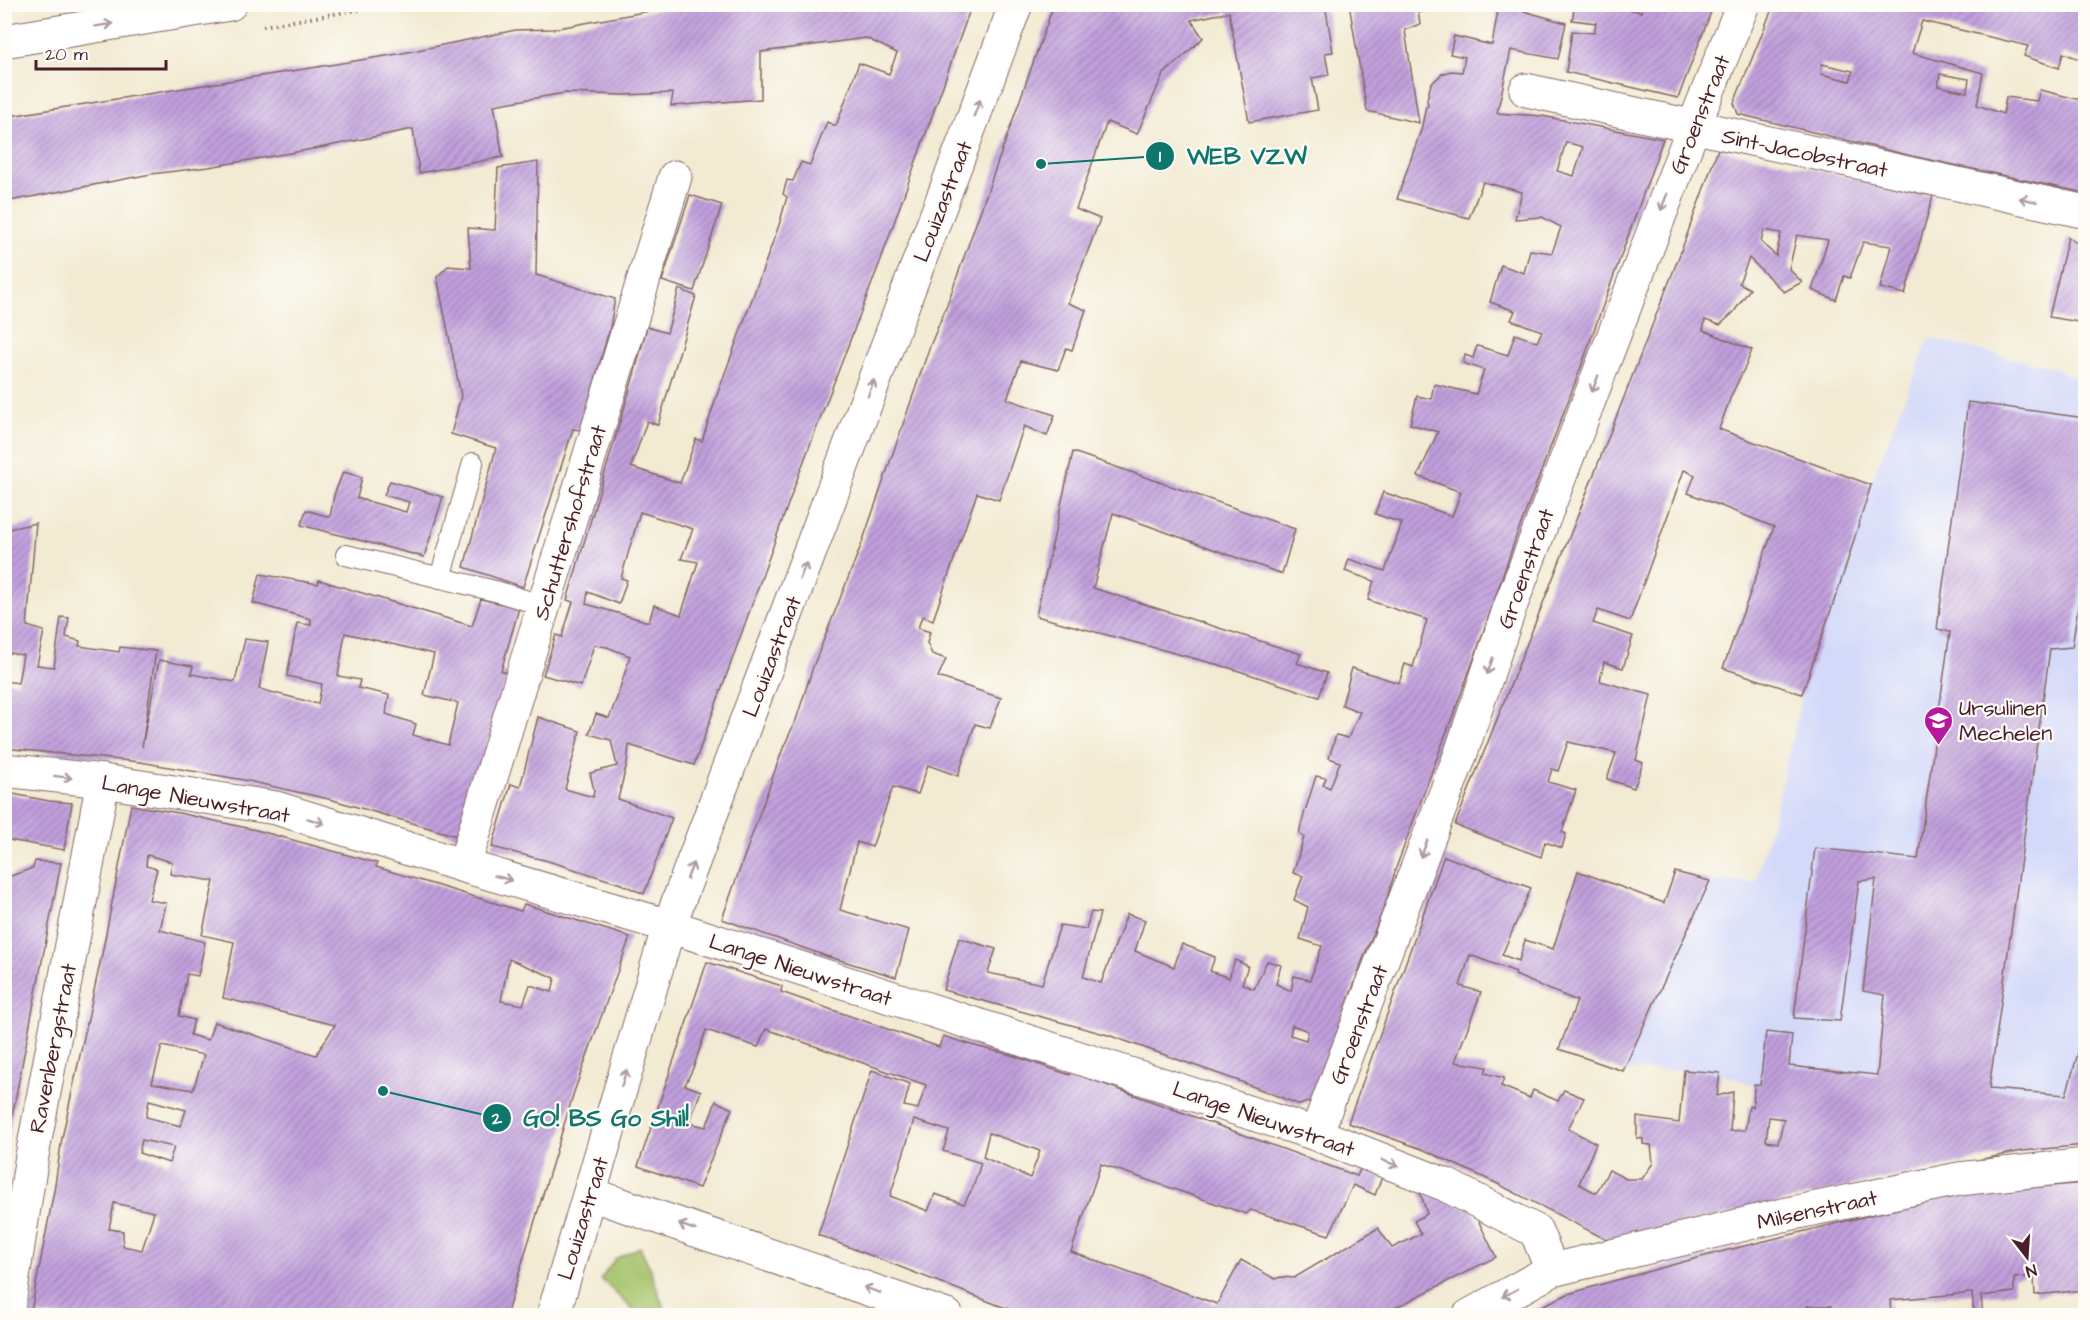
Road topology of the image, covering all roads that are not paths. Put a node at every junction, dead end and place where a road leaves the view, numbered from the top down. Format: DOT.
graph roads {
  1 [pos="230,4"];
  2 [pos="1016,4"];
  3 [pos="1743,4"];
  4 [pos="4,41"];
  5 [pos="1526,90"];
  6 [pos="1693,128"];
  7 [pos="675,177"];
  8 [pos="2085,212"];
  9 [pos="473,463"];
  10 [pos="346,555"];
  11 [pos="440,578"];
  12 [pos="544,606"];
  13 [pos="4,770"];
  14 [pos="103,781"];
  15 [pos="464,866"];
  16 [pos="669,926"];
  17 [pos="1316,1134"];
  18 [pos="2085,1165"];
  19 [pos="590,1194"];
  20 [pos="1552,1270"];
  21 [pos="7,1316"];
  22 [pos="553,1316"];
  23 [pos="947,1316"];
  24 [pos="1469,1316"];
  4 -- 1 [label="street, one-way"];
  16 -- 2 [label="street, Louizastraat, one-way"];
  3 -- 6 [label="street, Groenstraat"];
  5 -- 6 [label="street, Sint-Jacobstraat"];
  8 -- 6 [label="street, Sint-Jacobstraat, one-way"];
  6 -- 17 [label="street, Groenstraat, one-way"];
  7 -- 12 [label="street, Schuttershofstraat"];
  9 -- 11 [label="lane"];
  10 -- 11 [label="lane"];
  11 -- 12 [label="lane"];
  12 -- 15 [label="street, Schuttershofstraat"];
  13 -- 14 [label="street, Lange Nieuwstraat, one-way"];
  14 -- 15 [label="street, Lange Nieuwstraat, one-way"];
  14 -- 21 [label="street, Ravenbergstraat"];
  15 -- 16 [label="street, Lange Nieuwstraat, one-way"];
  16 -- 17 [label="street, Lange Nieuwstraat"];
  19 -- 16 [label="street, Louizastraat, one-way"];
  17 -- 20 [label="street, Lange Nieuwstraat, one-way"];
  18 -- 20 [label="street, Milsenstraat"];
  19 -- 22 [label="street, Louizastraat"];
  23 -- 19 [label="street, one-way"];
  20 -- 24 [label="street, Milsenstraat, one-way"];
}
